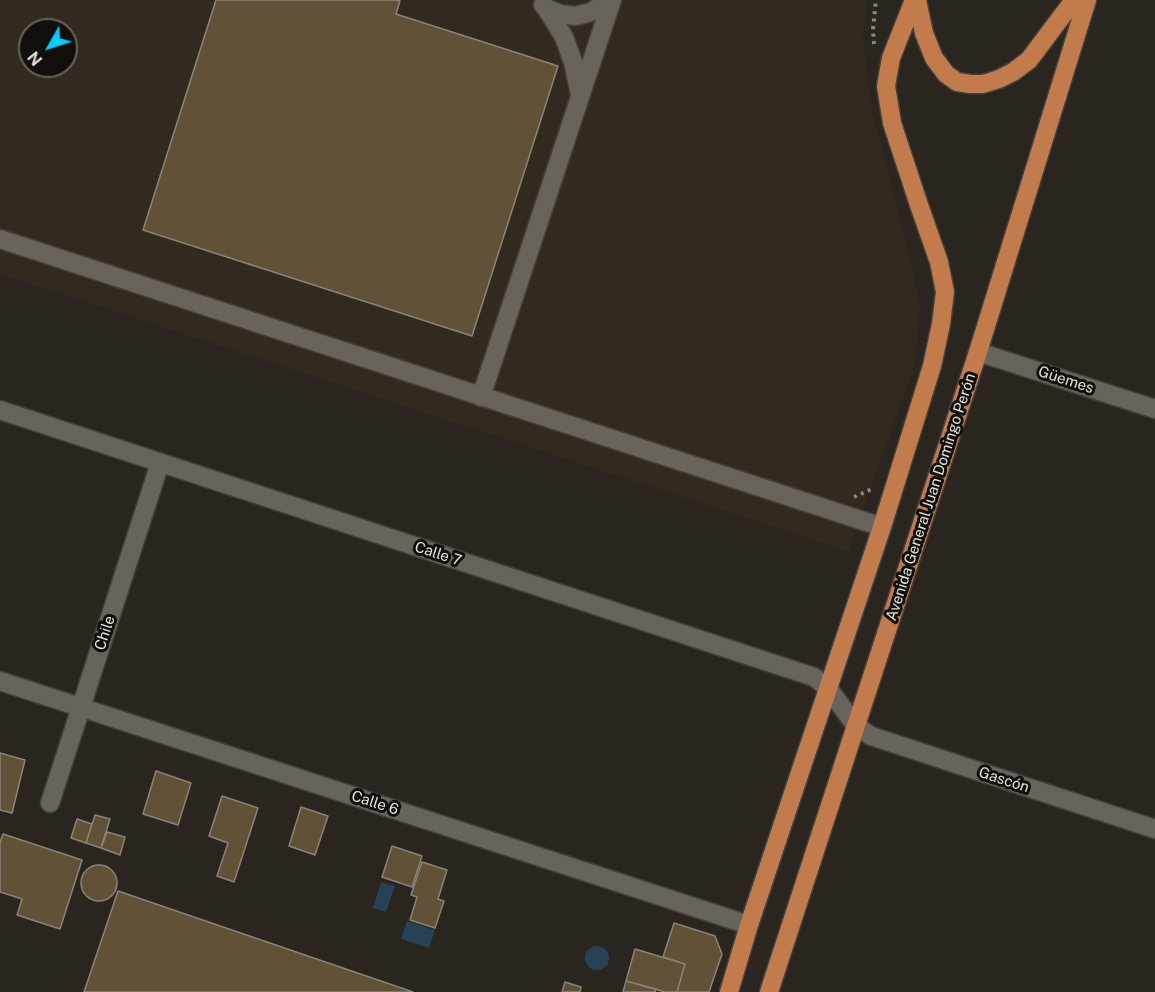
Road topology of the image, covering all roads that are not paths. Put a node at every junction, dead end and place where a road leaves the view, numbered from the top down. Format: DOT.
graph roads {
  1 [pos="610,0"];
  2 [pos="916,0"];
  3 [pos="1074,0"];
  4 [pos="1087,0"];
  5 [pos="542,4"];
  6 [pos="581,96"];
  7 [pos="0,239"];
  8 [pos="978,352"];
  9 [pos="481,397"];
  10 [pos="0,410"];
  11 [pos="1155,410"];
  12 [pos="160,463"];
  13 [pos="882,527"];
  14 [pos="0,681"];
  15 [pos="828,687"];
  16 [pos="81,707"];
  17 [pos="856,726"];
  18 [pos="50,803"];
  19 [pos="1155,829"];
  20 [pos="749,925"];
  21 [pos="729,992"];
  22 [pos="770,992"];
  1 -- 5 [label="street"];
  1 -- 6 [label="street"];
  2 -- 3 [label="main road"];
  2 -- 13 [label="main road"];
  4 -- 8 [label="main road, Avenida General Juan Domingo Perón"];
  5 -- 6 [label="street"];
  6 -- 9 [label="street"];
  7 -- 9 [label="street"];
  8 -- 11 [label="street, Güemes"];
  8 -- 17 [label="main road, Avenida General Juan Domingo Perón"];
  9 -- 13 [label="street"];
  10 -- 12 [label="street, Calle 7"];
  12 -- 15 [label="street, Calle 7"];
  12 -- 16 [label="street, Chile"];
  13 -- 15 [label="main road"];
  14 -- 16 [label="street, Calle 6"];
  15 -- 17 [label="street, Calle 7"];
  15 -- 20 [label="main road"];
  16 -- 18 [label="street, Chile"];
  16 -- 20 [label="street, Calle 6"];
  17 -- 19 [label="street, Gascón"];
  17 -- 22 [label="main road, Avenida General Juan Domingo Perón"];
  20 -- 21 [label="main road"];
}
